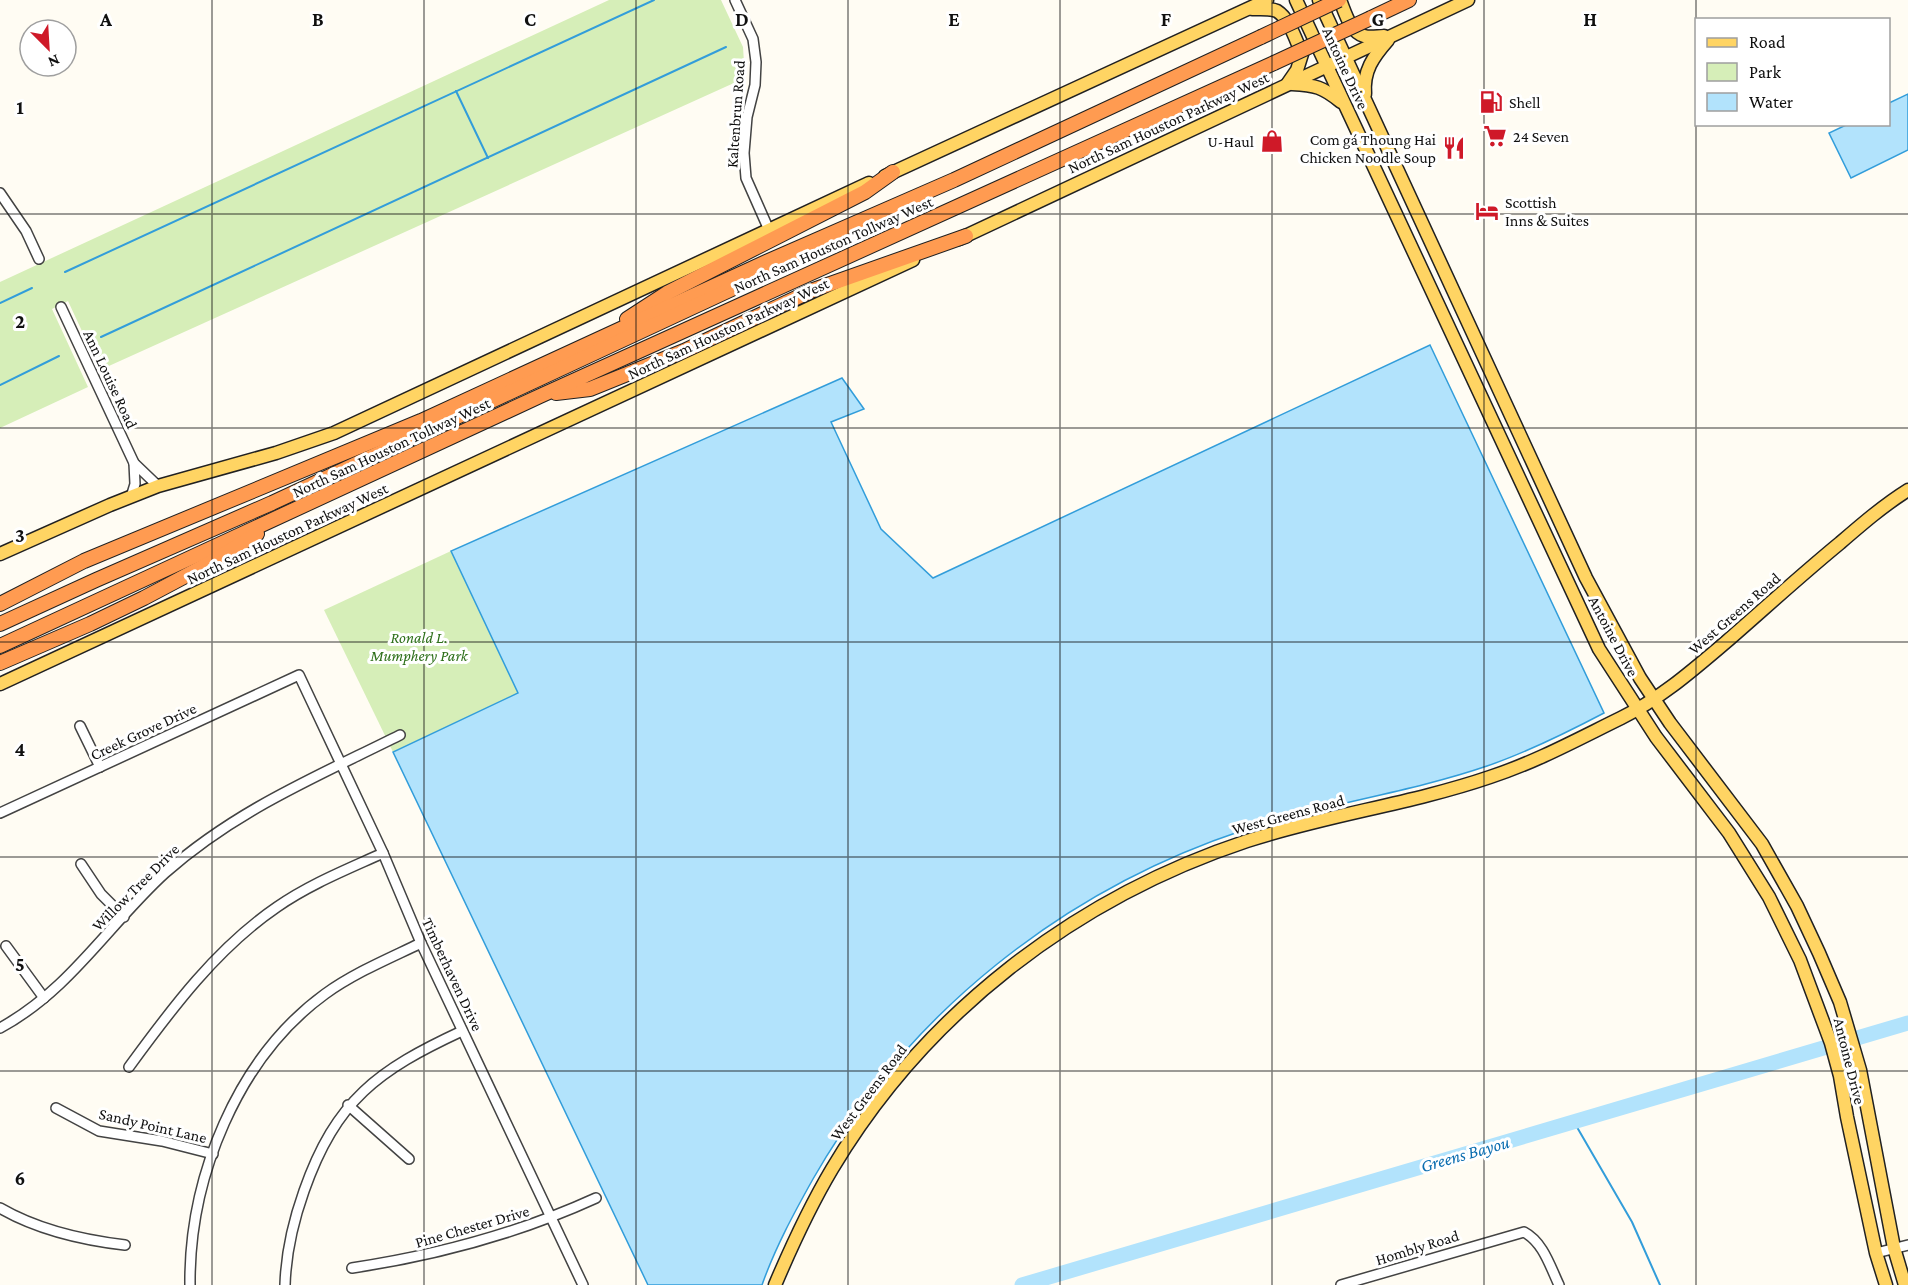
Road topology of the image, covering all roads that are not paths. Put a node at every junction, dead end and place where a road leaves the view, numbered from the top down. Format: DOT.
graph roads {
  1 [pos="735,0"];
  2 [pos="1296,0"];
  3 [pos="1319,0"];
  4 [pos="1340,0"];
  5 [pos="1409,0"];
  6 [pos="1468,0"];
  7 [pos="1258,3"];
  8 [pos="1393,35"];
  9 [pos="1345,57"];
  10 [pos="1327,66"];
  11 [pos="1288,84"];
  12 [pos="1365,101"];
  13 [pos="1345,104"];
  14 [pos="893,172"];
  15 [pos="954,180"];
  16 [pos="0,193"];
  17 [pos="1410,198"];
  18 [pos="1392,206"];
  19 [pos="769,230"];
  20 [pos="966,236"];
  21 [pos="39,259"];
  22 [pos="61,308"];
  23 [pos="1469,325"];
  24 [pos="1451,333"];
  25 [pos="583,347"];
  26 [pos="540,396"];
  27 [pos="1527,450"];
  28 [pos="1509,458"];
  29 [pos="134,463"];
  30 [pos="158,486"];
  31 [pos="1908,490"];
  32 [pos="131,497"];
  33 [pos="272,520"];
  34 [pos="0,554"];
  35 [pos="1586,578"];
  36 [pos="1569,586"];
  37 [pos="0,604"];
  38 [pos="0,624"];
  39 [pos="0,646"];
  40 [pos="0,663"];
  41 [pos="299,675"];
  42 [pos="0,684"];
  43 [pos="1653,699"];
  44 [pos="1636,709"];
  45 [pos="80,726"];
  46 [pos="400,735"];
  47 [pos="341,765"];
  48 [pos="100,767"];
  49 [pos="0,813"];
  50 [pos="1744,820"];
  51 [pos="1729,833"];
  52 [pos="383,853"];
  53 [pos="81,864"];
  54 [pos="124,917"];
  55 [pos="421,943"];
  56 [pos="6,946"];
  57 [pos="1819,952"];
  58 [pos="1800,960"];
  59 [pos="44,998"];
  60 [pos="0,1028"];
  61 [pos="462,1031"];
  62 [pos="129,1067"];
  63 [pos="348,1105"];
  64 [pos="56,1108"];
  65 [pos="1870,1114"];
  66 [pos="1847,1117"];
  67 [pos="213,1154"];
  68 [pos="409,1159"];
  69 [pos="596,1198"];
  70 [pos="0,1208"];
  71 [pos="552,1218"];
  72 [pos="125,1245"];
  73 [pos="1908,1245"];
  74 [pos="1894,1248"];
  75 [pos="1876,1253"];
  76 [pos="352,1268"];
  77 [pos="190,1285"];
  78 [pos="285,1285"];
  79 [pos="583,1285"];
  80 [pos="775,1285"];
  81 [pos="1341,1285"];
  82 [pos="1559,1285"];
  83 [pos="1886,1285"];
  84 [pos="1905,1285"];
  1 -- 19 [label="street, Kaltenbrun Road"];
  2 -- 10 [label="main road, Antoine Drive"];
  3 -- 9 [label="main road, Antoine Drive"];
  4 -- 8 [label="main road"];
  4 -- 15 [label="highway, North Sam Houston Tollway West, bridge"];
  5 -- 26 [label="highway, North Sam Houston Tollway West, bridge"];
  6 -- 8 [label="main road, North Sam Houston Parkway West"];
  7 -- 11 [label="main road"];
  7 -- 14 [label="main road"];
  8 -- 9 [label="main road, North Sam Houston Parkway West"];
  8 -- 12 [label="main road"];
  9 -- 10 [label="main road, North Sam Houston Parkway West"];
  9 -- 12 [label="main road, Antoine Drive"];
  10 -- 11 [label="main road, North Sam Houston Parkway West"];
  10 -- 13 [label="main road, Antoine Drive"];
  11 -- 13 [label="main road"];
  11 -- 20 [label="main road, North Sam Houston Parkway West"];
  12 -- 17 [label="main road, Antoine Drive"];
  13 -- 18 [label="main road, Antoine Drive"];
  14 -- 19 [label="main road"];
  14 -- 25 [label="highway"];
  15 -- 25 [label="highway, North Sam Houston Tollway West"];
  15 -- 38 [label="highway, North Sam Houston Tollway West"];
  16 -- 21 [label="street"];
  17 -- 18 [label="main road"];
  17 -- 23 [label="main road, Antoine Drive"];
  18 -- 24 [label="main road, Antoine Drive"];
  19 -- 30 [label="main road"];
  20 -- 26 [label="highway"];
  20 -- 42 [label="main road, North Sam Houston Parkway West"];
  22 -- 29 [label="street, Ann Louise Road"];
  23 -- 24 [label="main road"];
  23 -- 27 [label="main road, Antoine Drive"];
  24 -- 28 [label="main road, Antoine Drive"];
  25 -- 37 [label="highway, North Sam Houston Tollway West"];
  26 -- 33 [label="highway, North Sam Houston Tollway West"];
  27 -- 28 [label="main road"];
  27 -- 35 [label="main road, Antoine Drive"];
  28 -- 36 [label="main road, Antoine Drive"];
  29 -- 30 [label="street, Ann Louise Road"];
  29 -- 32 [label="street, Ann Louise Road"];
  30 -- 32 [label="main road"];
  31 -- 43 [label="main road, West Greens Road"];
  32 -- 34 [label="main road"];
  33 -- 39 [label="highway, North Sam Houston Tollway West"];
  33 -- 40 [label="highway, North Sam Houston Tollway West"];
  35 -- 36 [label="main road"];
  35 -- 43 [label="main road, Antoine Drive"];
  36 -- 44 [label="main road, Antoine Drive"];
  41 -- 47 [label="street, Timberhaven Drive"];
  41 -- 48 [label="street, Creek Grove Drive"];
  43 -- 44 [label="main road, West Greens Road"];
  43 -- 50 [label="main road, Antoine Drive"];
  44 -- 51 [label="main road, Antoine Drive"];
  44 -- 80 [label="main road, West Greens Road"];
  45 -- 48 [label="street"];
  46 -- 47 [label="street, Willow Tree Drive"];
  47 -- 52 [label="street, Timberhaven Drive"];
  47 -- 54 [label="street, Willow Tree Drive"];
  48 -- 49 [label="street, Creek Grove Drive"];
  50 -- 51 [label="main road"];
  50 -- 57 [label="main road, Antoine Drive"];
  51 -- 58 [label="main road, Antoine Drive"];
  52 -- 55 [label="street, Timberhaven Drive"];
  52 -- 62 [label="street"];
  53 -- 54 [label="street"];
  54 -- 59 [label="street, Willow Tree Drive"];
  55 -- 61 [label="street, Timberhaven Drive"];
  55 -- 67 [label="street"];
  56 -- 59 [label="street"];
  57 -- 58 [label="main road"];
  57 -- 65 [label="main road, Antoine Drive"];
  58 -- 66 [label="main road, Antoine Drive"];
  59 -- 60 [label="street, Willow Tree Drive"];
  61 -- 63 [label="street"];
  61 -- 71 [label="street, Timberhaven Drive"];
  63 -- 68 [label="street"];
  63 -- 78 [label="street"];
  64 -- 67 [label="street, Sandy Point Lane"];
  65 -- 66 [label="main road"];
  65 -- 74 [label="main road, Antoine Drive"];
  66 -- 75 [label="main road, Antoine Drive"];
  67 -- 77 [label="street"];
  69 -- 71 [label="street, Pine Chester Drive"];
  70 -- 72 [label="street"];
  71 -- 76 [label="street, Pine Chester Drive"];
  71 -- 79 [label="street, Timberhaven Drive"];
  73 -- 74 [label="street"];
  74 -- 75 [label="street"];
  74 -- 84 [label="main road, Antoine Drive"];
  75 -- 83 [label="main road, Antoine Drive"];
  81 -- 82 [label="street, Hombly Road"];
}
